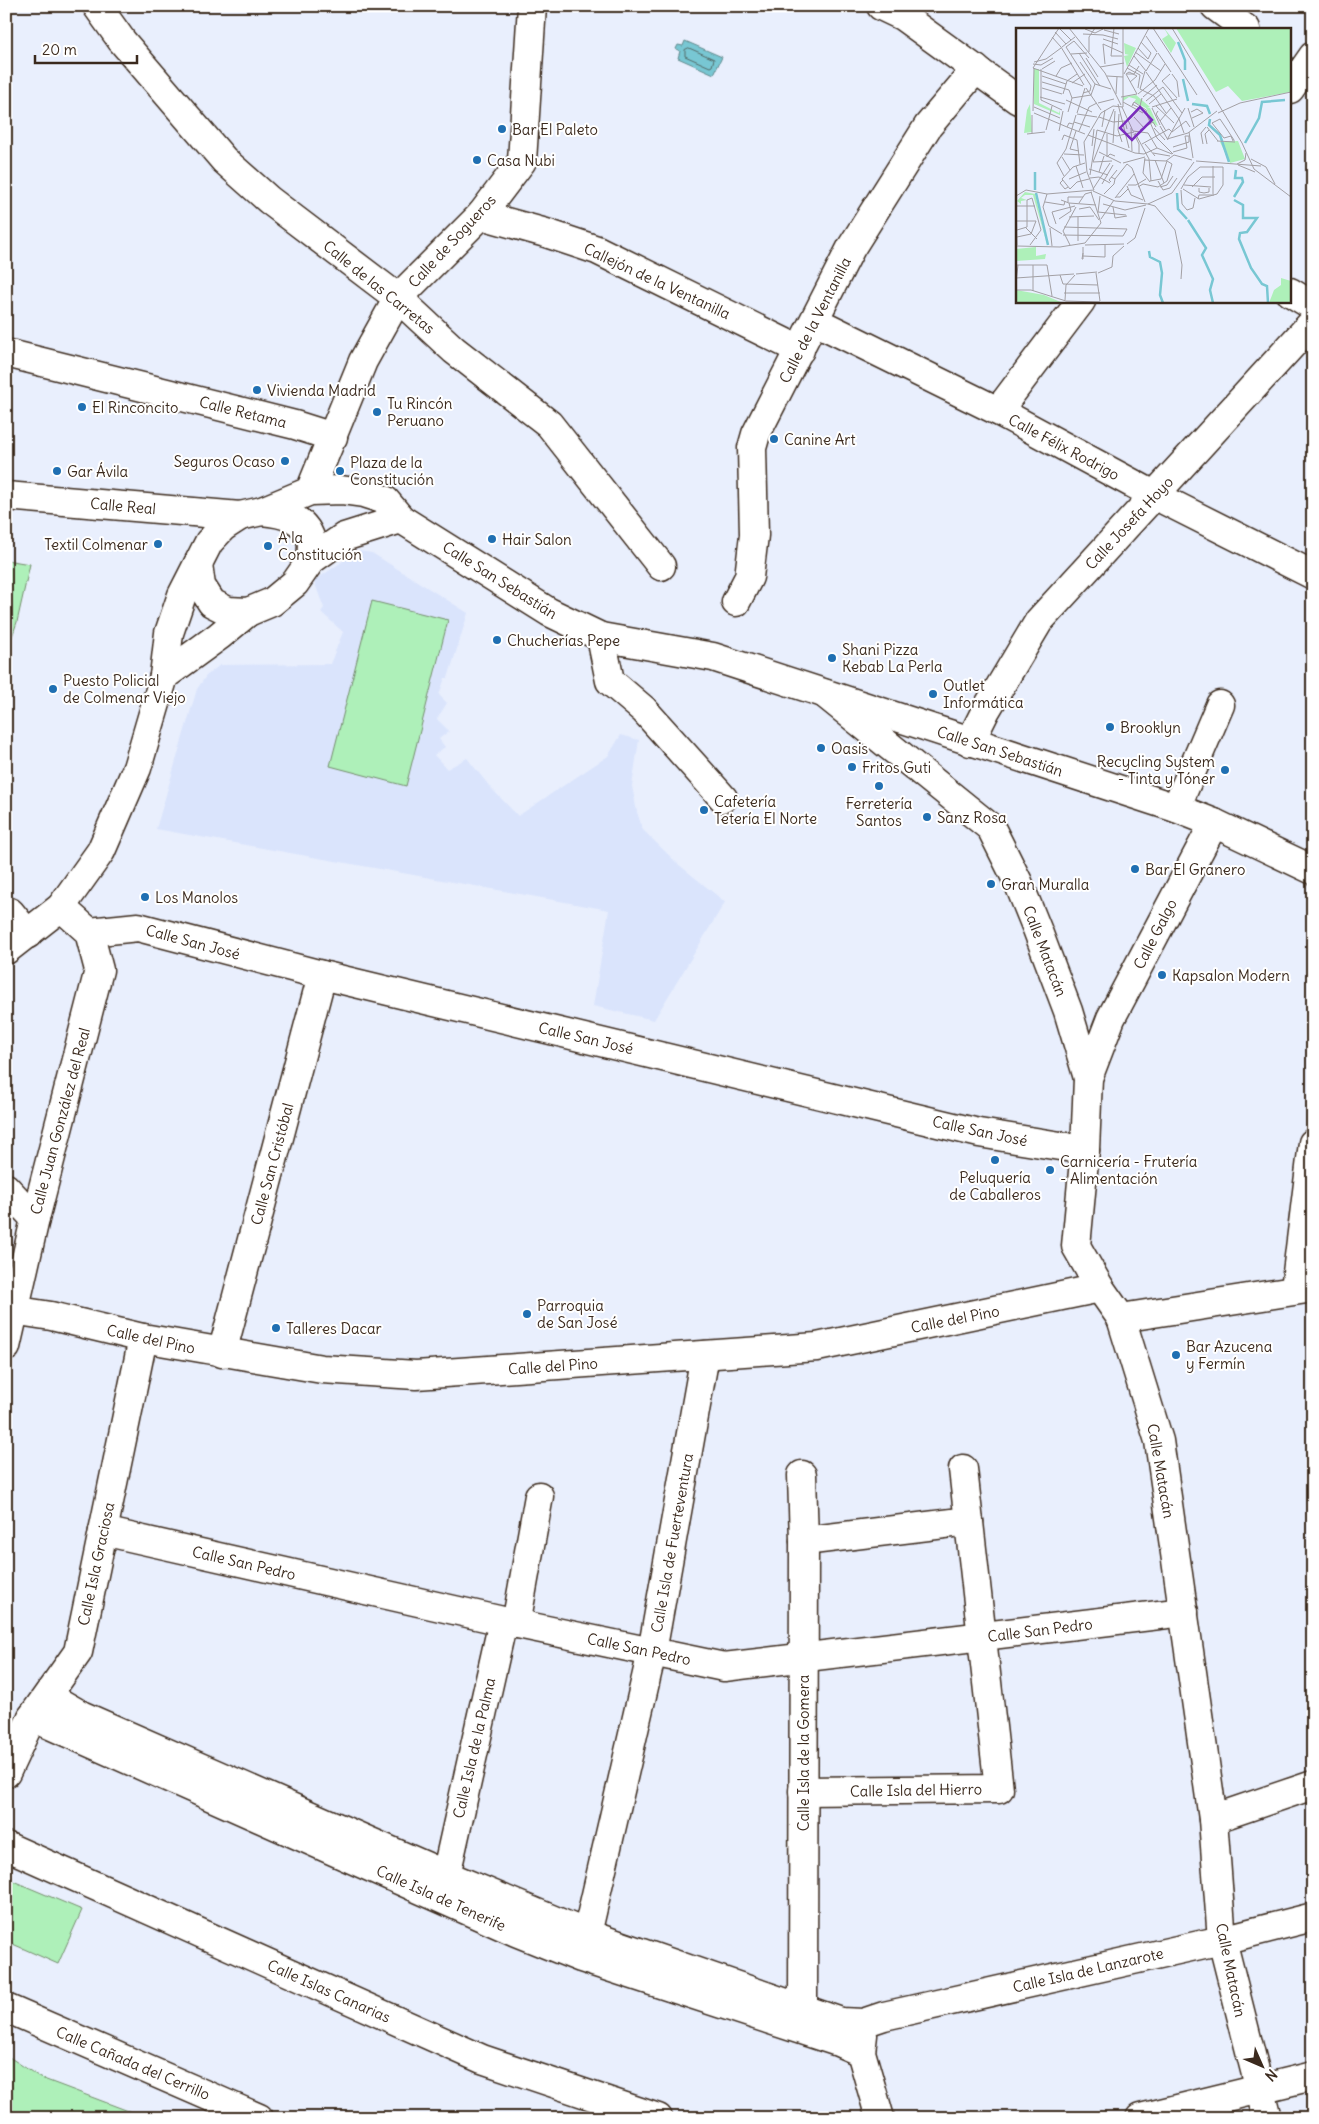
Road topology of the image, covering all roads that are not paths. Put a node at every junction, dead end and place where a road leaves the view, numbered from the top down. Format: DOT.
graph roads {
  1 [pos="97,6"];
  2 [pos="532,6"];
  3 [pos="881,6"];
  4 [pos="1216,6"];
  5 [pos="1245,28"];
  6 [pos="976,70"];
  7 [pos="1016,99"];
  8 [pos="481,215"];
  9 [pos="1292,293"];
  10 [pos="398,298"];
  11 [pos="1080,302"];
  12 [pos="1313,306"];
  13 [pos="815,321"];
  14 [pos="1313,322"];
  15 [pos="800,350"];
  16 [pos="6,352"];
  17 [pos="998,411"];
  18 [pos="333,437"];
  19 [pos="310,491"];
  20 [pos="1154,495"];
  21 [pos="6,496"];
  22 [pos="251,513"];
  23 [pos="401,519"];
  24 [pos="311,560"];
  25 [pos="198,564"];
  26 [pos="662,566"];
  27 [pos="1313,575"];
  28 [pos="736,602"];
  29 [pos="248,612"];
  30 [pos="601,637"];
  31 [pos="164,676"];
  32 [pos="824,693"];
  33 [pos="1220,705"];
  34 [pos="970,742"];
  35 [pos="723,798"];
  36 [pos="1176,808"];
  37 [pos="1214,823"];
  38 [pos="991,828"];
  39 [pos="1313,870"];
  40 [pos="61,907"];
  41 [pos="6,911"];
  42 [pos="89,932"];
  43 [pos="28,934"];
  44 [pos="6,950"];
  45 [pos="322,975"];
  46 [pos="1111,1018"];
  47 [pos="1088,1078"];
  48 [pos="1313,1144"];
  49 [pos="1085,1150"];
  50 [pos="6,1188"];
  51 [pos="34,1219"];
  52 [pos="1100,1288"];
  53 [pos="1304,1289"];
  54 [pos="11,1310"];
  55 [pos="1121,1318"];
  56 [pos="143,1338"];
  57 [pos="6,1347"];
  58 [pos="222,1353"];
  59 [pos="705,1355"];
  60 [pos="963,1469"];
  61 [pos="802,1475"];
  62 [pos="539,1496"];
  63 [pos="969,1521"];
  64 [pos="103,1531"];
  65 [pos="804,1541"];
  66 [pos="1184,1612"];
  67 [pos="510,1622"];
  68 [pos="982,1637"];
  69 [pos="652,1652"];
  70 [pos="803,1658"];
  71 [pos="40,1706"];
  72 [pos="6,1773"];
  73 [pos="1313,1785"];
  74 [pos="803,1791"];
  75 [pos="1213,1819"];
  76 [pos="6,1846"];
  77 [pos="446,1875"];
  78 [pos="1313,1917"];
  79 [pos="587,1934"];
  80 [pos="1222,1940"];
  81 [pos="6,2008"];
  82 [pos="802,2021"];
  83 [pos="863,2024"];
  84 [pos="861,2052"];
  85 [pos="1313,2076"];
  86 [pos="1259,2090"];
  87 [pos="259,2118"];
  88 [pos="658,2118"];
  89 [pos="880,2118"];
  90 [pos="1140,2118"];
  91 [pos="1267,2118"];
  1 -- 10 [label="street, Calle de las Carretas"];
  2 -- 8 [label="street, Calle de Sogueros"];
  3 -- 6 [label="street"];
  4 -- 5 [label="street"];
  6 -- 7 [label="street"];
  6 -- 13 [label="street, Calle de la Ventanilla"];
  8 -- 10 [label="street, Calle de Sogueros"];
  8 -- 15 [label="street, Callejón de la Ventanilla"];
  9 -- 12 [label="street"];
  10 -- 18 [label="street, Calle de Sogueros"];
  10 -- 26 [label="street, Calle de las Carretas"];
  11 -- 17 [label="street"];
  13 -- 15 [label="street, Calle de la Ventanilla"];
  13 -- 17 [label="street, Calle Félix Rodrigo"];
  14 -- 20 [label="street, Calle Josefa Hoyo"];
  15 -- 28 [label="street, Calle de la Ventanilla"];
  16 -- 18 [label="street, Calle Retama"];
  17 -- 20 [label="street, Calle Félix Rodrigo"];
  18 -- 19 [label="street"];
  19 -- 22 [label="street"];
  19 -- 23 [label="street"];
  20 -- 27 [label="street, Calle Félix Rodrigo"];
  20 -- 34 [label="street, Calle Josefa Hoyo"];
  21 -- 22 [label="street, Calle Real"];
  22 -- 24 [label="street"];
  22 -- 25 [label="street"];
  23 -- 24 [label="street"];
  23 -- 30 [label="street, Calle San Sebastián"];
  24 -- 29 [label="street"];
  25 -- 29 [label="street"];
  25 -- 31 [label="street"];
  29 -- 31 [label="street"];
  30 -- 32 [label="street, Calle San Sebastián"];
  30 -- 35 [label="street"];
  31 -- 40 [label="street"];
  32 -- 34 [label="street, Calle San Sebastián"];
  32 -- 38 [label="street, Calle San Sebastián"];
  33 -- 36 [label="street"];
  34 -- 36 [label="street, Calle San Sebastián"];
  36 -- 37 [label="street, Calle San Sebastián"];
  37 -- 39 [label="street, Calle San Sebastián"];
  37 -- 46 [label="street, Calle Galgo"];
  38 -- 47 [label="street, Calle Matacán"];
  40 -- 42 [label="street"];
  40 -- 43 [label="street"];
  41 -- 43 [label="street"];
  42 -- 45 [label="street, Calle San José"];
  42 -- 51 [label="street, Calle Juan González del Real"];
  43 -- 44 [label="street"];
  45 -- 49 [label="street, Calle San José"];
  45 -- 58 [label="street, Calle San Cristóbal"];
  46 -- 47 [label="street, Calle Matacán"];
  47 -- 49 [label="street, Calle Matacán"];
  48 -- 53 [label="street"];
  49 -- 52 [label="street, Calle Matacán"];
  50 -- 51 [label="street"];
  51 -- 54 [label="street, Calle Juan González del Real"];
  52 -- 55 [label="street, Calle Matacán"];
  52 -- 59 [label="street, Calle del Pino"];
  53 -- 55 [label="street"];
  54 -- 56 [label="street, Calle del Pino"];
  54 -- 57 [label="street, Calle Juan González del Real"];
  55 -- 66 [label="street, Calle Matacán"];
  56 -- 58 [label="street, Calle del Pino"];
  56 -- 64 [label="street, Calle Isla Graciosa"];
  58 -- 59 [label="street, Calle del Pino"];
  59 -- 69 [label="street, Calle Isla de Fuerteventura"];
  60 -- 63 [label="street, Calle Isla del Hierro"];
  61 -- 65 [label="street, Calle Isla de la Gomera"];
  62 -- 67 [label="street, Calle Isla de la Palma"];
  63 -- 65 [label="street"];
  63 -- 68 [label="street, Calle Isla del Hierro"];
  64 -- 67 [label="street, Calle San Pedro"];
  64 -- 71 [label="street, Calle Isla Graciosa"];
  65 -- 70 [label="street, Calle Isla de la Gomera"];
  66 -- 68 [label="street, Calle San Pedro"];
  66 -- 75 [label="street, Calle Matacán"];
  67 -- 69 [label="street, Calle San Pedro"];
  67 -- 77 [label="street, Calle Isla de la Palma"];
  68 -- 70 [label="street, Calle San Pedro"];
  68 -- 74 [label="street, Calle Isla del Hierro"];
  69 -- 70 [label="street, Calle San Pedro"];
  69 -- 79 [label="street, Calle Isla de Fuerteventura"];
  70 -- 74 [label="street, Calle Isla de la Gomera"];
  71 -- 72 [label="street, Calle Isla Graciosa"];
  71 -- 77 [label="street, Calle Isla de Tenerife"];
  71 -- 82 [label="street, Calle Isla de Tenerife"];
  73 -- 75 [label="street"];
  74 -- 82 [label="street, Calle Isla de la Gomera"];
  75 -- 80 [label="street, Calle Matacán"];
  76 -- 88 [label="street, Calle Islas Canarias"];
  77 -- 79 [label="street, Calle Isla de Tenerife"];
  78 -- 80 [label="street, Calle Isla de Lanzarote"];
  79 -- 82 [label="street, Calle Isla de Tenerife"];
  80 -- 83 [label="street, Calle Isla de Lanzarote"];
  80 -- 86 [label="street, Calle Matacán"];
  81 -- 87 [label="street, Calle Cañada del Cerrillo"];
  82 -- 83 [label="street, Calle Isla de Tenerife"];
  82 -- 84 [label="street, Calle Isla de Tenerife"];
  83 -- 84 [label="street"];
  84 -- 89 [label="street"];
  85 -- 86 [label="street"];
  86 -- 90 [label="street"];
  86 -- 91 [label="street, Calle Matacán"];
}
